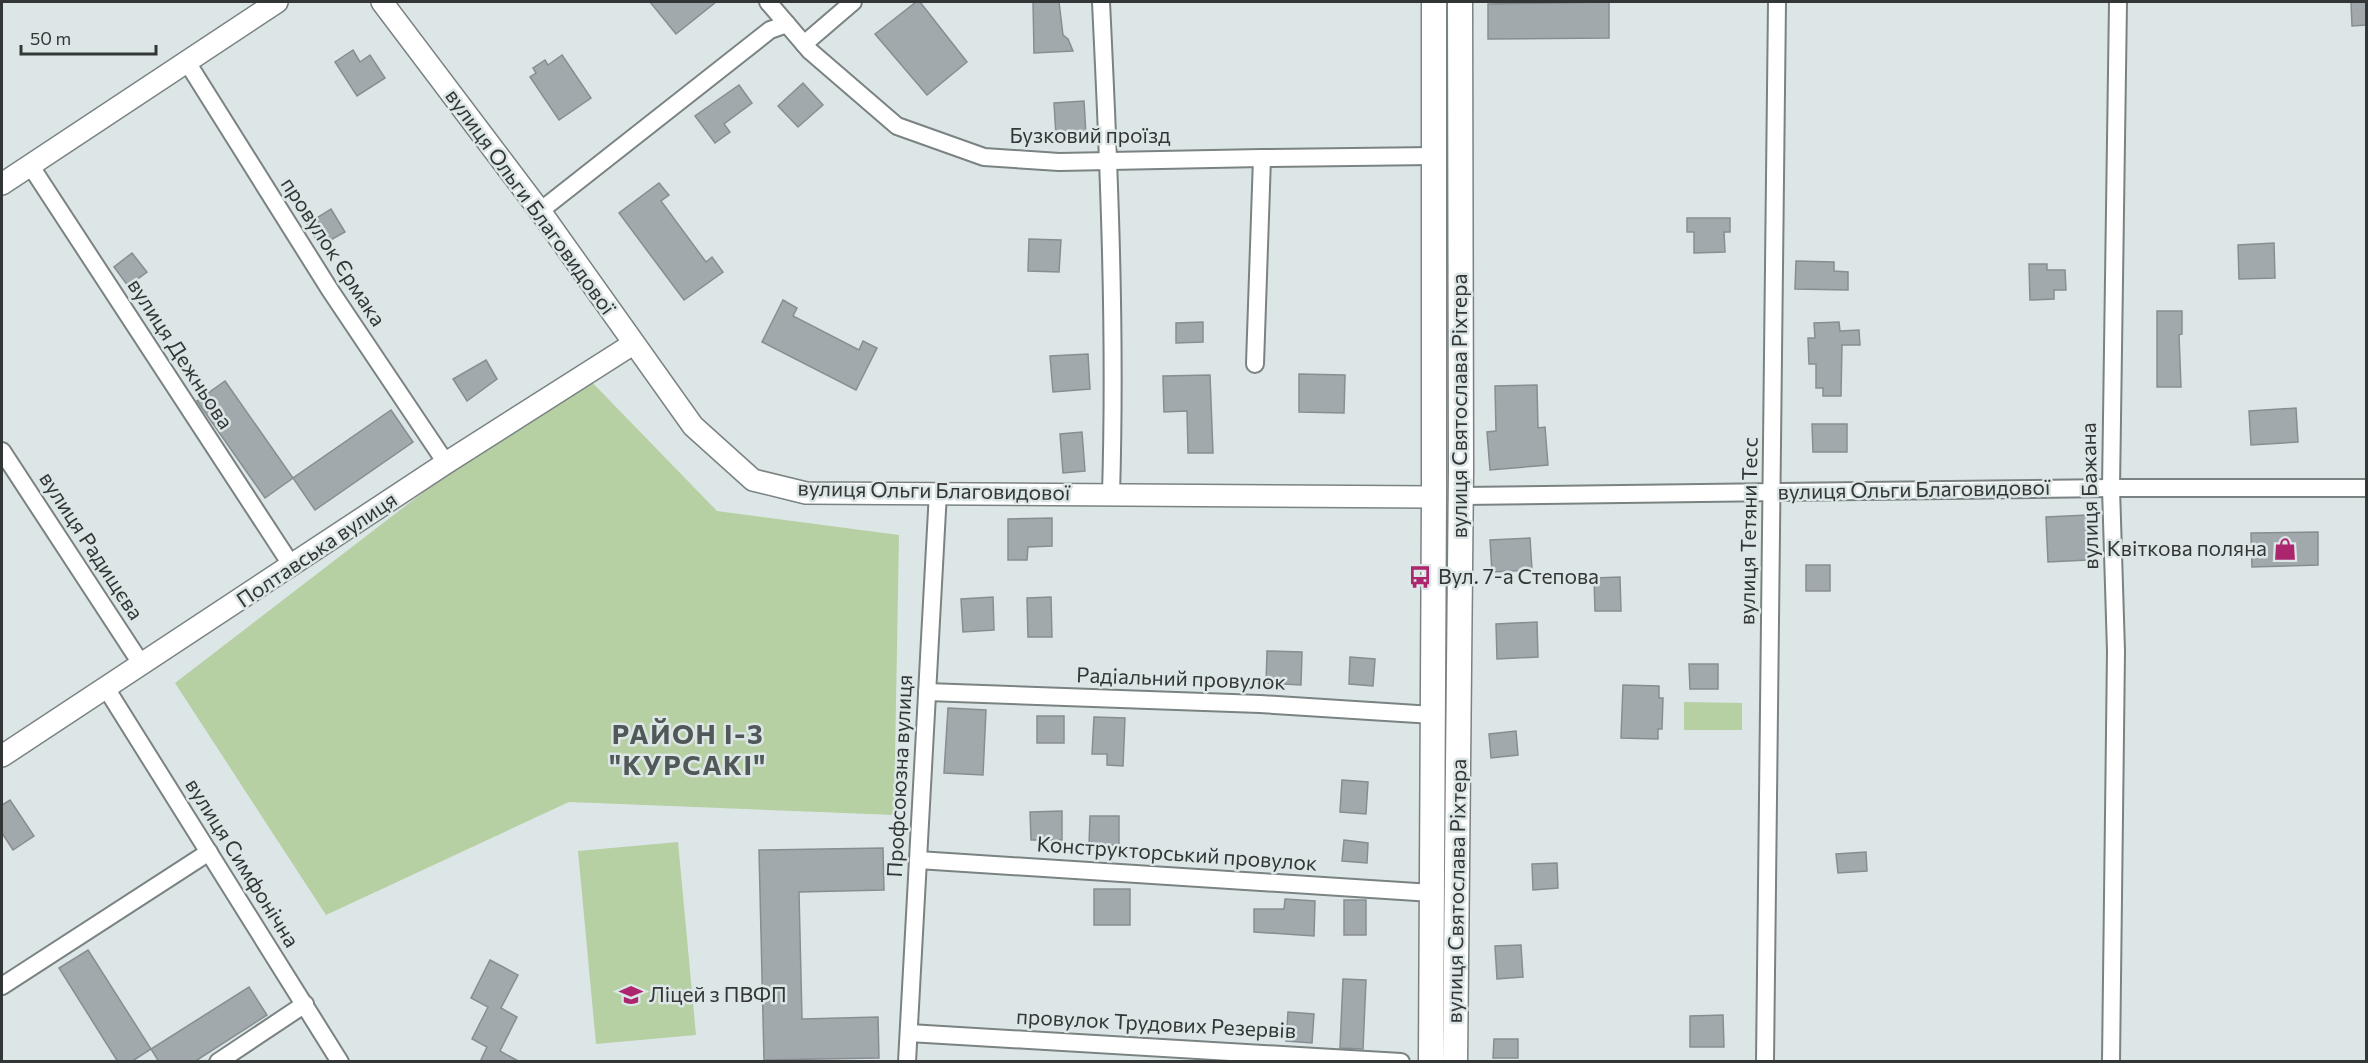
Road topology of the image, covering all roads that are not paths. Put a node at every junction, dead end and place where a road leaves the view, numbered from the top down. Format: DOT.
graph roads {
  1 [pos="277,2"];
  2 [pos="382,2"];
  3 [pos="768,2"];
  4 [pos="853,2"];
  5 [pos="1101,2"];
  6 [pos="1434,2"];
  7 [pos="1460,2"];
  8 [pos="1777,2"];
  9 [pos="2118,2"];
  10 [pos="787,24"];
  11 [pos="804,44"];
  12 [pos="187,62"];
  13 [pos="1434,156"];
  14 [pos="1262,158"];
  15 [pos="1109,160"];
  16 [pos="30,165"];
  17 [pos="2,184"];
  18 [pos="540,210"];
  19 [pos="633,344"];
  20 [pos="1255,364"];
  21 [pos="2,451"];
  22 [pos="446,463"];
  23 [pos="2111,488"];
  24 [pos="2367,488"];
  25 [pos="1772,491"];
  26 [pos="938,492"];
  27 [pos="1111,494"];
  28 [pos="1461,496"];
  29 [pos="1434,497"];
  30 [pos="292,566"];
  31 [pos="142,665"];
  32 [pos="106,688"];
  33 [pos="927,692"];
  34 [pos="1433,715"];
  35 [pos="2,756"];
  36 [pos="209,852"];
  37 [pos="918,860"];
  38 [pos="1432,893"];
  39 [pos="2,986"];
  40 [pos="305,1005"];
  41 [pos="909,1033"];
  42 [pos="218,1062"];
  43 [pos="340,1062"];
  44 [pos="907,1062"];
  45 [pos="1401,1062"];
  46 [pos="1431,1062"];
  47 [pos="1455,1062"];
  48 [pos="1765,1062"];
  49 [pos="2111,1062"];
  1 -- 12 [label="street"];
  2 -- 18 [label="street, вулиця Ольги Благовидової"];
  3 -- 10 [label="street, Бузковий проїзд"];
  4 -- 11 [label="street"];
  5 -- 15 [label="street"];
  6 -- 13 [label="main road, вулиця Святослава Ріхтера"];
  7 -- 28 [label="main road, вулиця Святослава Ріхтера"];
  8 -- 25 [label="street, вулиця Тетяни Тесс"];
  9 -- 23 [label="street, вулиця Бажана"];
  10 -- 11 [label="street, Бузковий проїзд"];
  10 -- 18 [label="street"];
  11 -- 15 [label="street, Бузковий проїзд"];
  12 -- 16 [label="street"];
  12 -- 22 [label="street, провулок Єрмака"];
  13 -- 14 [label="street, Бузковий проїзд"];
  13 -- 29 [label="main road, вулиця Святослава Ріхтера"];
  14 -- 15 [label="street, Бузковий проїзд"];
  14 -- 20 [label="street"];
  15 -- 27 [label="street"];
  16 -- 17 [label="street"];
  16 -- 30 [label="street, вулиця Дежньова"];
  18 -- 19 [label="street, вулиця Ольги Благовидової"];
  19 -- 22 [label="street, Полтавська вулиця"];
  19 -- 26 [label="street, вулиця Ольги Благовидової"];
  21 -- 31 [label="street, вулиця Радищєва"];
  22 -- 30 [label="street, Полтавська вулиця"];
  23 -- 24 [label="street, вулиця Ольги Благовидової"];
  23 -- 25 [label="street, вулиця Ольги Благовидової"];
  23 -- 49 [label="street, вулиця Бажана"];
  25 -- 28 [label="street, вулиця Ольги Благовидової"];
  25 -- 48 [label="street, вулиця Тетяни Тесс"];
  26 -- 27 [label="street, вулиця Ольги Благовидової"];
  26 -- 33 [label="street, Профсоюзна вулиця"];
  27 -- 29 [label="street, вулиця Ольги Благовидової"];
  28 -- 47 [label="main road, вулиця Святослава Ріхтера"];
  29 -- 34 [label="main road, вулиця Святослава Ріхтера"];
  30 -- 31 [label="street, Полтавська вулиця"];
  31 -- 32 [label="street, Полтавська вулиця"];
  32 -- 35 [label="street, Полтавська вулиця"];
  32 -- 36 [label="street, вулиця Симфонічна"];
  33 -- 34 [label="street, Радіальний провулок"];
  33 -- 37 [label="street, Профсоюзна вулиця"];
  34 -- 38 [label="main road, вулиця Святослава Ріхтера"];
  36 -- 39 [label="street"];
  36 -- 40 [label="street, вулиця Симфонічна"];
  37 -- 38 [label="street, Конструкторський провулок"];
  37 -- 41 [label="street, Профсоюзна вулиця"];
  38 -- 46 [label="main road, вулиця Святослава Ріхтера"];
  40 -- 42 [label="street"];
  40 -- 43 [label="street, вулиця Симфонічна"];
  41 -- 44 [label="street, Профсоюзна вулиця"];
  41 -- 45 [label="street, провулок Трудових Резервів"];
}
